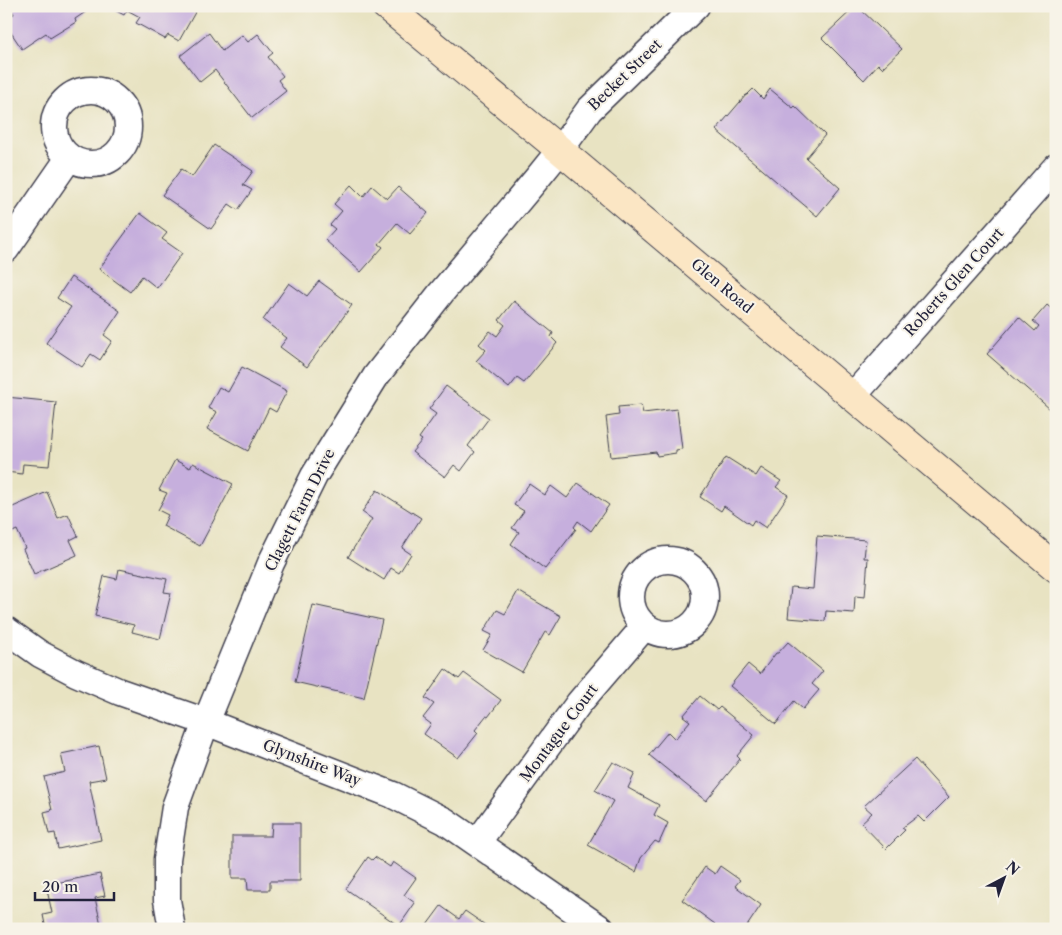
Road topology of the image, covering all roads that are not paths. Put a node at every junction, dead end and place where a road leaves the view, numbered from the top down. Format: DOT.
graph roads {
  1 [pos="386,6"];
  2 [pos="696,6"];
  3 [pos="560,150"];
  4 [pos="69,158"];
  5 [pos="1056,168"];
  6 [pos="6,249"];
  7 [pos="852,397"];
  8 [pos="1056,568"];
  9 [pos="645,626"];
  10 [pos="6,630"];
  11 [pos="206,722"];
  12 [pos="477,843"];
  13 [pos="172,929"];
  14 [pos="601,929"];
  1 -- 3 [label="main road, Glen Road"];
  2 -- 3 [label="street, Becket Street"];
  3 -- 7 [label="main road, Glen Road"];
  3 -- 11 [label="street, Clagett Farm Drive"];
  4 -- 6 [label="street"];
  5 -- 7 [label="street, Roberts Glen Court"];
  7 -- 8 [label="main road, Glen Road"];
  9 -- 12 [label="street, Montague Court"];
  10 -- 11 [label="street, Glynshire Way"];
  11 -- 12 [label="street, Glynshire Way"];
  11 -- 13 [label="street, Clagett Farm Drive"];
  12 -- 14 [label="street, Glynshire Way"];
}
